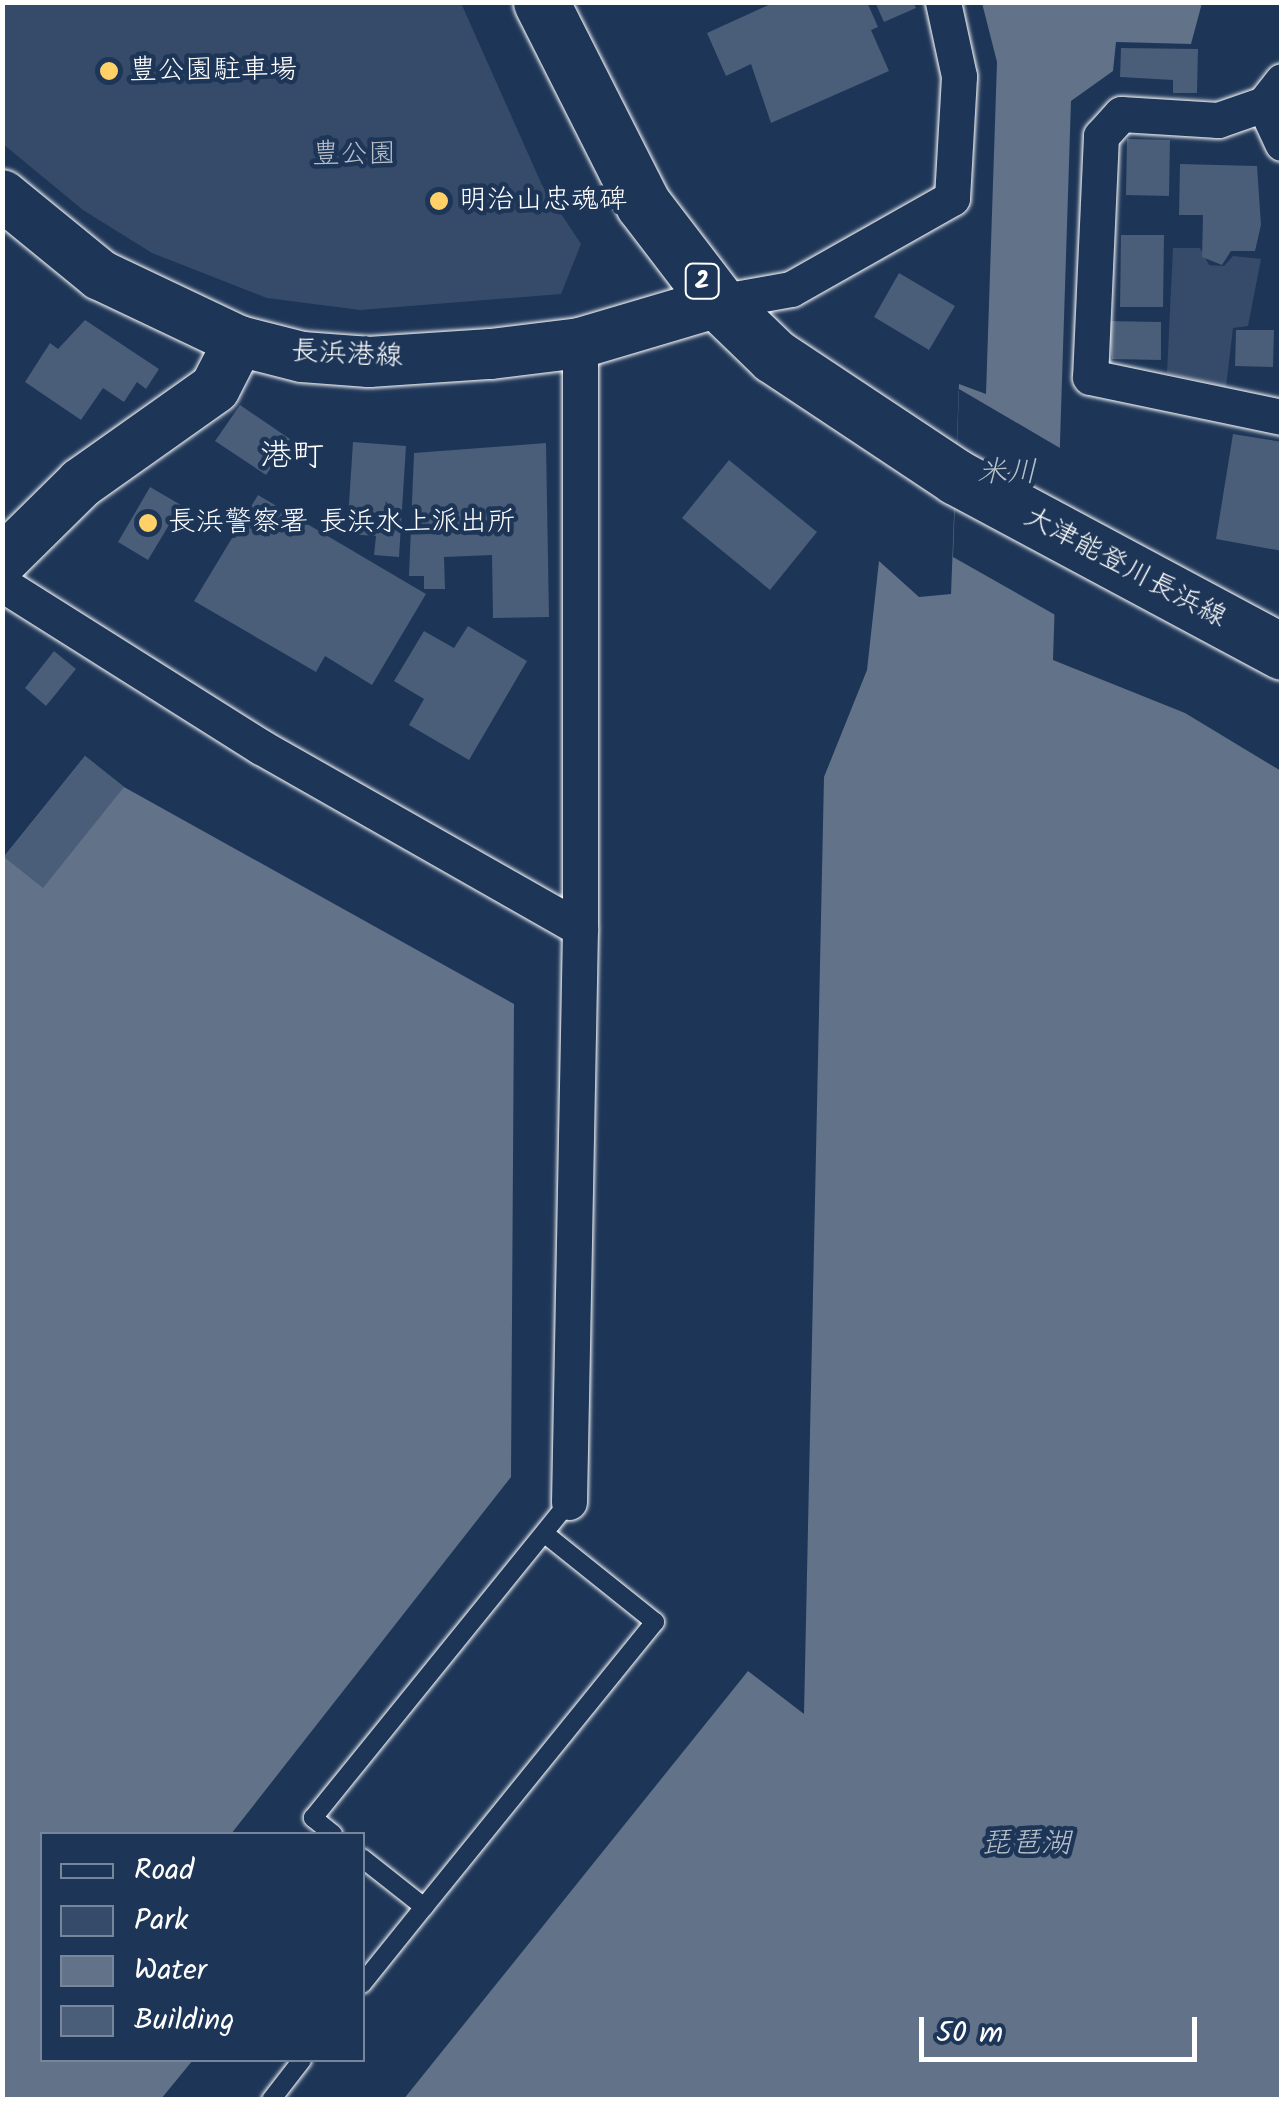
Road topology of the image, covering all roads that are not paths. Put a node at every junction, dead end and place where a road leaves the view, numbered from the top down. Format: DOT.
graph roads {
  1 [pos="542,2"];
  2 [pos="943,2"];
  3 [pos="1273,92"];
  4 [pos="1282,142"];
  5 [pos="2,196"];
  6 [pos="718,302"];
  7 [pos="239,341"];
  8 [pos="580,342"];
  9 [pos="1282,416"];
  10 [pos="2,561"];
  11 [pos="2,584"];
  12 [pos="1282,652"];
  13 [pos="580,928"];
  14 [pos="569,1502"];
  15 [pos="544,1533"];
  16 [pos="330,1832"];
  17 [pos="365,1860"];
  18 [pos="424,1907"];
  19 [pos="365,1980"];
  20 [pos="300,2062"];
  21 [pos="270,2100"];
  1 -- 6 [label="main road, 大津能登川長浜線 / 2"];
  2 -- 6 [label="street"];
  3 -- 4 [label="street"];
  3 -- 9 [label="street"];
  5 -- 7 [label="main road, 長浜港線"];
  6 -- 8 [label="main road, 長浜港線"];
  6 -- 12 [label="main road, 大津能登川長浜線 / 2"];
  7 -- 8 [label="main road, 長浜港線"];
  7 -- 10 [label="main road"];
  8 -- 13 [label="street"];
  11 -- 13 [label="street"];
  13 -- 14 [label="street"];
  14 -- 15 [label="lane"];
  15 -- 16 [label="lane"];
  15 -- 18 [label="lane"];
  17 -- 18 [label="lane"];
  18 -- 19 [label="lane"];
  20 -- 21 [label="lane"];
}
